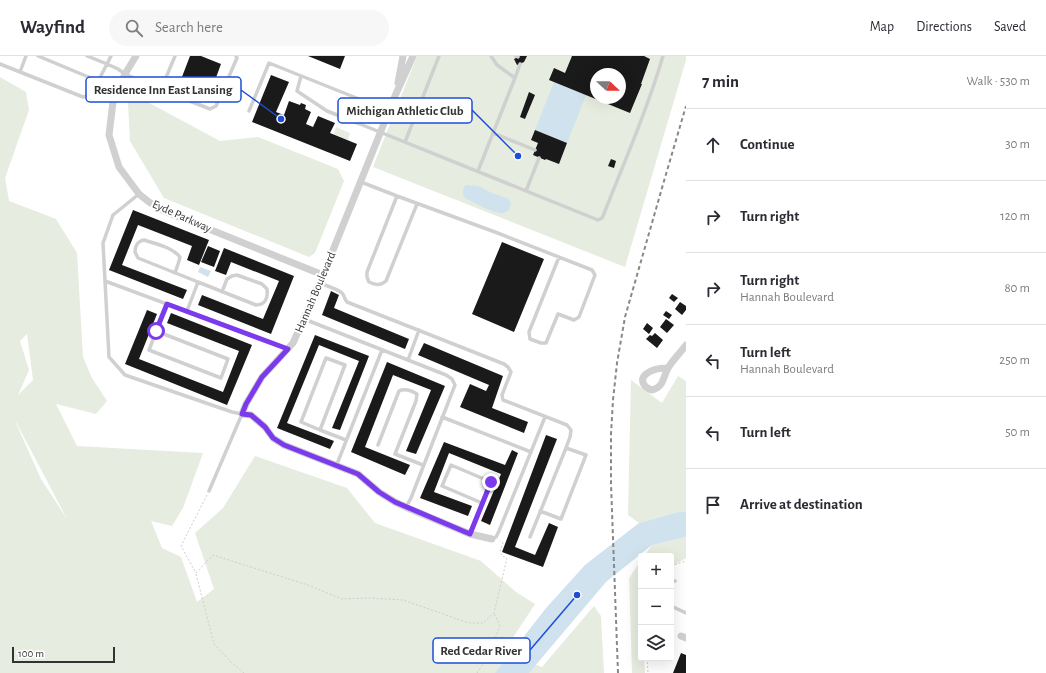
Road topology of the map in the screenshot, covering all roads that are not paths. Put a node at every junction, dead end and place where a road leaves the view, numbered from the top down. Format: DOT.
graph roads {
  1 [pos="26,56"];
  2 [pos="38,56"];
  3 [pos="87,56"];
  4 [pos="111,56"];
  5 [pos="136,56"];
  6 [pos="175,56"];
  7 [pos="236,56"];
  8 [pos="403,56"];
  9 [pos="413,56"];
  10 [pos="439,56"];
  11 [pos="491,56"];
  12 [pos="663,56"];
  13 [pos="94,57"];
  14 [pos="0,64"];
  15 [pos="107,64"];
  16 [pos="520,64"];
  17 [pos="20,72"];
  18 [pos="124,74"];
  19 [pos="301,76"];
  20 [pos="515,78"];
  21 [pos="98,81"];
  22 [pos="162,87"];
  23 [pos="395,96"];
  24 [pos="249,111"];
  25 [pos="360,124"];
  26 [pos="381,132"];
  27 [pos="493,133"];
  28 [pos="405,142"];
  29 [pos="535,150"];
  30 [pos="539,158"];
  31 [pos="478,171"];
  32 [pos="361,182"];
  33 [pos="526,191"];
  34 [pos="139,194"];
  35 [pos="397,196"];
  36 [pos="417,204"];
  37 [pos="559,257"];
  38 [pos="175,273"];
  39 [pos="323,275"];
  40 [pos="105,281"];
  41 [pos="198,282"];
  42 [pos="320,283"];
  43 [pos="222,292"];
  44 [pos="167,304"];
  45 [pos="187,311"];
  46 [pos="304,319"];
  47 [pos="419,330"];
  48 [pos="156,331"];
  49 [pos="686,345"];
  50 [pos="288,349"];
  51 [pos="382,350"];
  52 [pos="408,360"];
  53 [pos="667,368"];
  54 [pos="242,414"];
  55 [pos="442,417"];
  56 [pos="545,417"];
  57 [pos="320,430"];
  58 [pos="346,440"];
  59 [pos="378,445"];
  60 [pos="566,448"];
  61 [pos="530,452"];
  62 [pos="337,464"];
  63 [pos="423,465"];
  64 [pos="209,491"];
  65 [pos="482,503"];
  66 [pos="406,507"];
  67 [pos="540,511"];
  68 [pos="470,534"];
  69 [pos="530,537"];
  70 [pos="493,539"];
  71 [pos="674,607"];
  72 [pos="686,613"];
  1 -- 17 [label="lane"];
  2 -- 21 [label="lane"];
  3 -- 13 [label="lane"];
  4 -- 15 [label="lane"];
  5 -- 18 [label="street, Eyde Parkway"];
  6 -- 22 [label="lane"];
  7 -- 22 [label="lane"];
  8 -- 23 [label="street, Hannah Boulevard"];
  9 -- 23 [label="street, Hannah Boulevard"];
  10 -- 28 [label="lane"];
  11 -- 20 [label="lane"];
  12 -- 33 [label="lane"];
  13 -- 15 [label="lane"];
  14 -- 17 [label="lane"];
  15 -- 18 [label="lane"];
  15 -- 21 [label="lane"];
  16 -- 20 [label="lane"];
  17 -- 21 [label="lane"];
  18 -- 22 [label="lane"];
  18 -- 34 [label="street, Eyde Parkway"];
  19 -- 24 [label="lane"];
  19 -- 25 [label="lane"];
  19 -- 25 [label="lane"];
  20 -- 27 [label="lane"];
  23 -- 26 [label="street, Hannah Boulevard"];
  25 -- 26 [label="lane"];
  26 -- 28 [label="lane"];
  26 -- 32 [label="street, Hannah Boulevard"];
  27 -- 29 [label="lane"];
  27 -- 31 [label="lane"];
  28 -- 31 [label="lane"];
  30 -- 33 [label="lane"];
  31 -- 33 [label="lane"];
  32 -- 35 [label="lane"];
  32 -- 39 [label="street, Hannah Boulevard"];
  34 -- 39 [label="street, Eyde Parkway"];
  34 -- 40 [label="lane"];
  35 -- 36 [label="lane"];
  35 -- 36 [label="lane"];
  36 -- 37 [label="lane"];
  37 -- 37 [label="lane"];
  38 -- 38 [label="lane"];
  38 -- 41 [label="lane"];
  39 -- 42 [label="street, Hannah Boulevard"];
  40 -- 44 [label="lane"];
  40 -- 54 [label="lane"];
  41 -- 43 [label="lane"];
  41 -- 45 [label="lane"];
  42 -- 46 [label="street, Hannah Boulevard"];
  42 -- 47 [label="lane"];
  43 -- 43 [label="lane"];
  44 -- 45 [label="lane"];
  44 -- 48 [label="lane"];
  45 -- 50 [label="lane"];
  46 -- 50 [label="street, Hannah Boulevard"];
  46 -- 51 [label="lane"];
  47 -- 52 [label="lane"];
  47 -- 56 [label="lane"];
  48 -- 48 [label="lane"];
  49 -- 53 [label="street"];
  50 -- 54 [label="street, Hannah Boulevard"];
  51 -- 52 [label="lane"];
  51 -- 58 [label="lane"];
  52 -- 55 [label="lane"];
  54 -- 62 [label="street"];
  54 -- 64 [label="lane"];
  55 -- 61 [label="lane"];
  55 -- 63 [label="lane"];
  56 -- 60 [label="lane"];
  56 -- 61 [label="lane"];
  57 -- 57 [label="lane"];
  57 -- 58 [label="lane"];
  58 -- 62 [label="lane"];
  59 -- 63 [label="lane"];
  60 -- 67 [label="lane"];
  60 -- 67 [label="lane"];
  61 -- 70 [label="lane"];
  62 -- 66 [label="street"];
  63 -- 66 [label="lane"];
  65 -- 65 [label="lane"];
  65 -- 68 [label="lane"];
  66 -- 68 [label="street"];
  67 -- 69 [label="lane"];
  68 -- 70 [label="street"];
  71 -- 72 [label="lane"];
}
